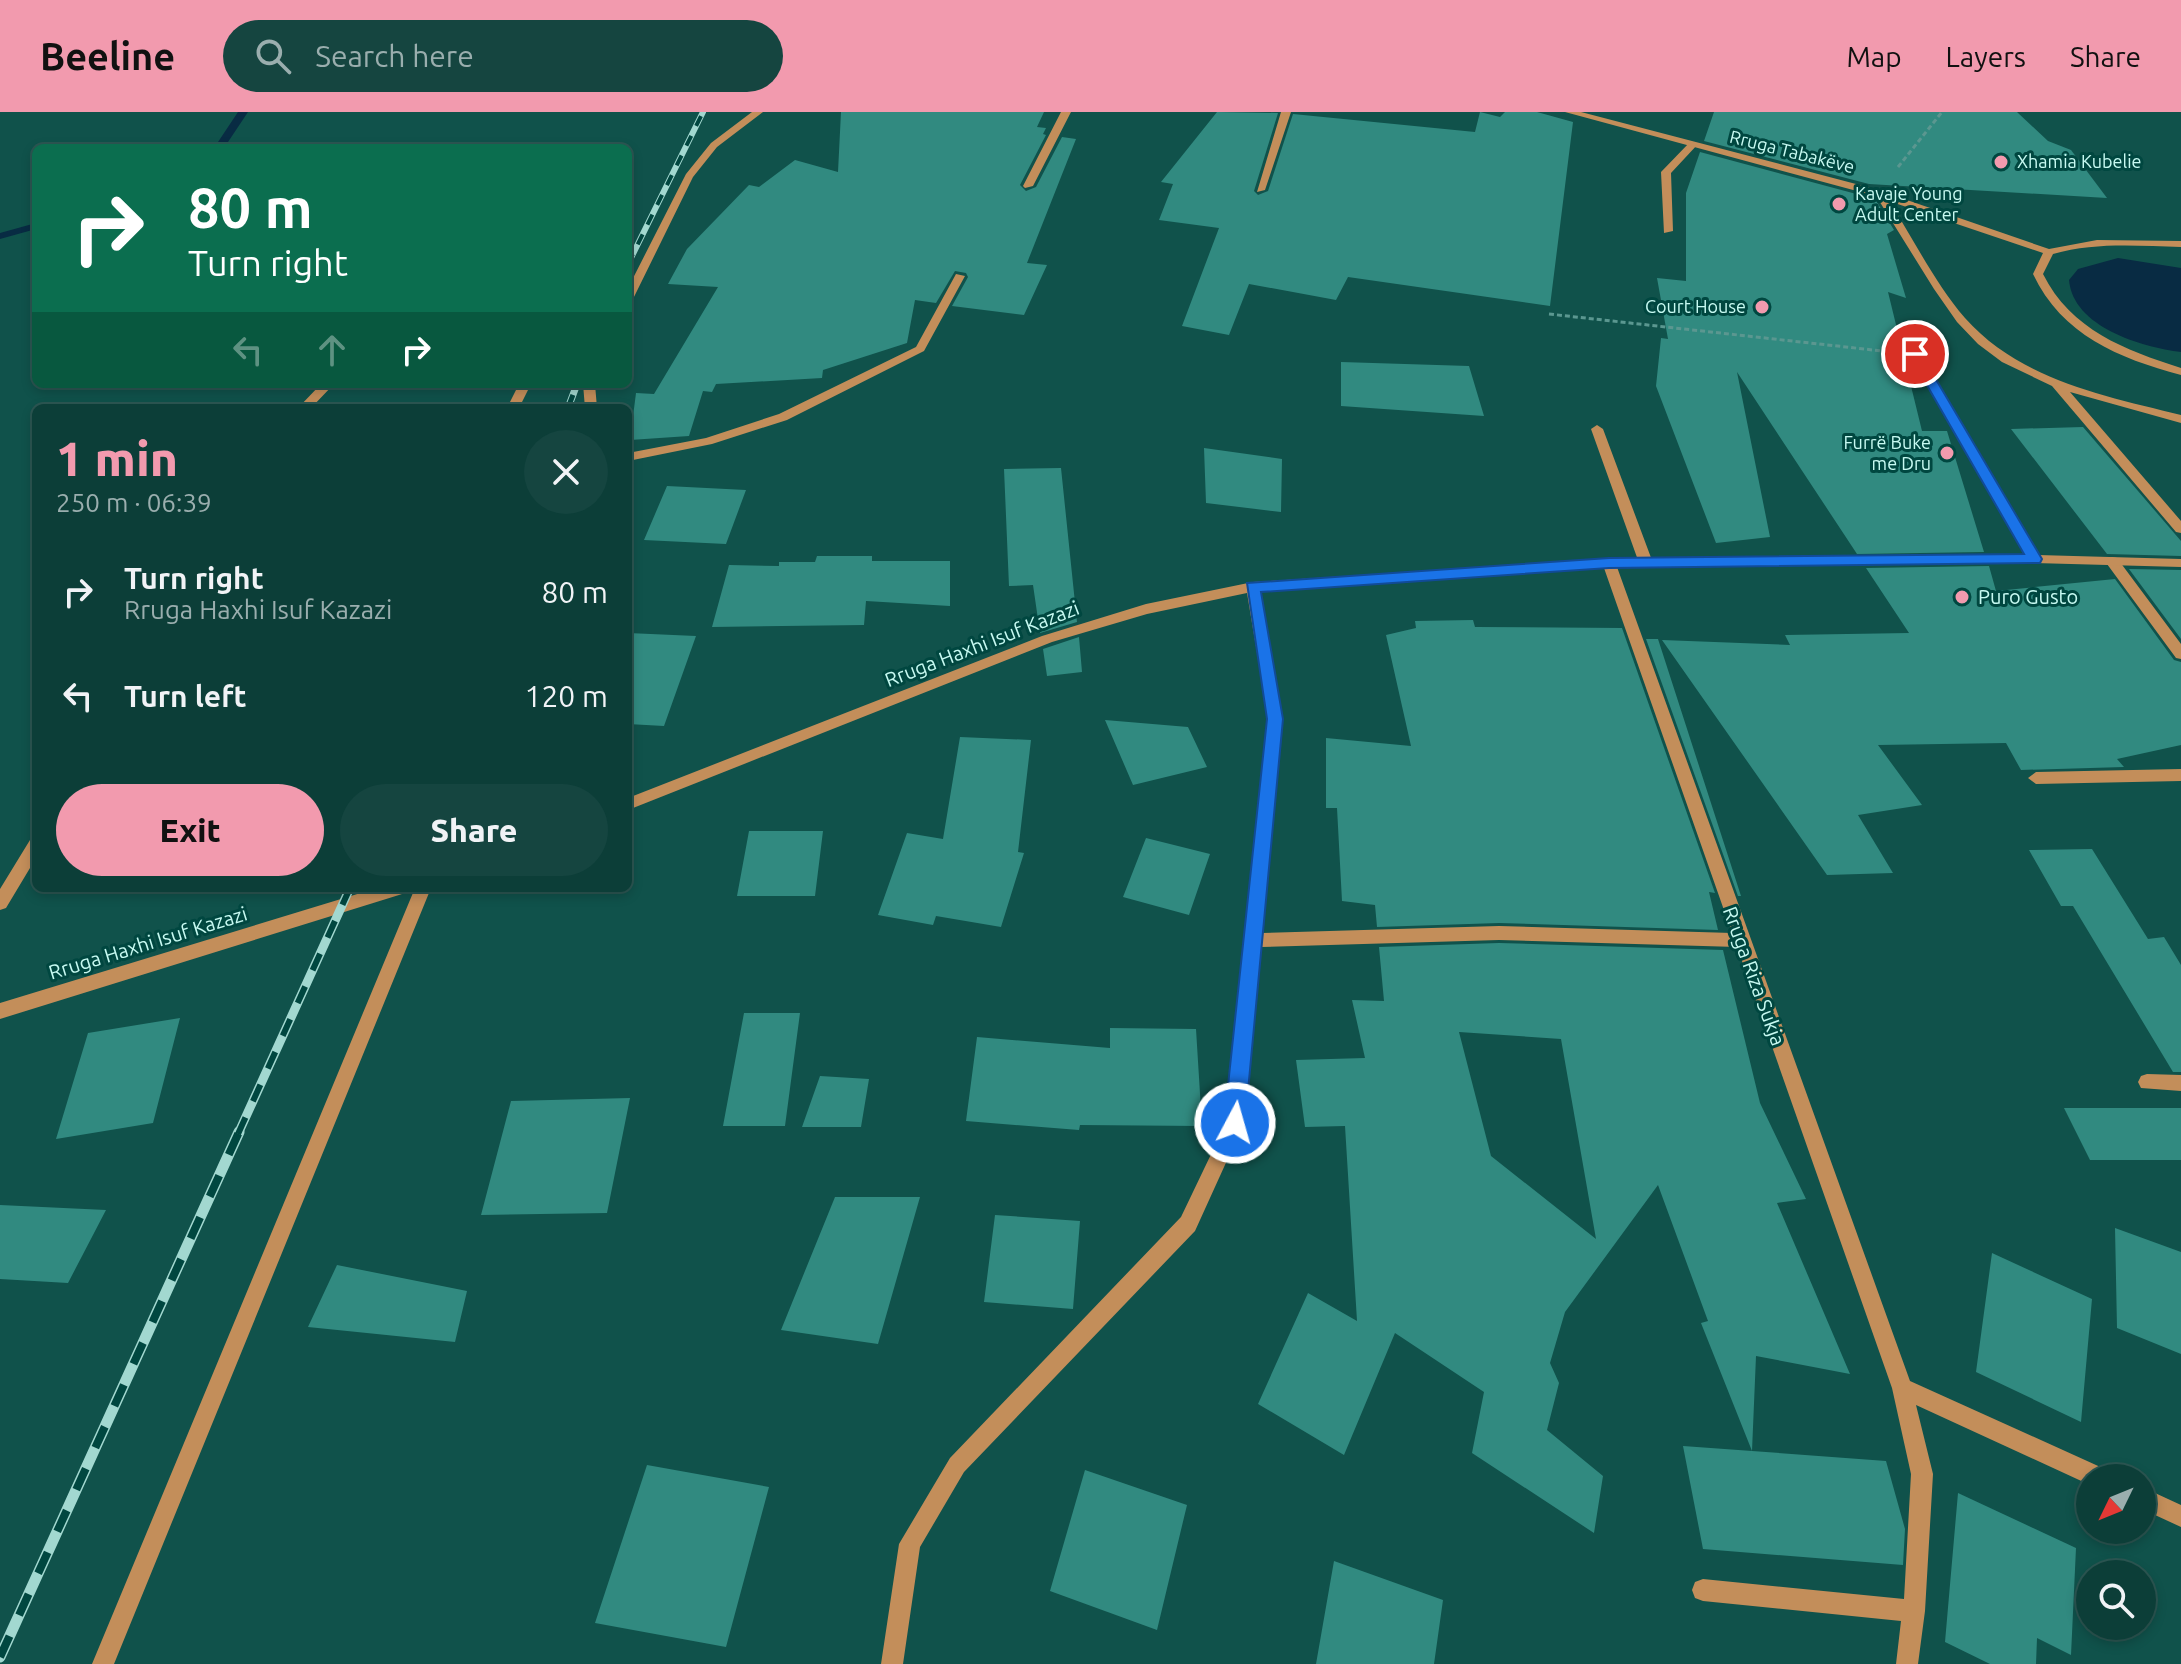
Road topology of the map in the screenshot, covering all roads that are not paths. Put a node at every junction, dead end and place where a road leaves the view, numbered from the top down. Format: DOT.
graph roads {
  1 [pos="758,112"];
  2 [pos="1066,112"];
  3 [pos="1286,112"];
  4 [pos="1570,112"];
  5 [pos="1693,144"];
  6 [pos="1028,186"];
  7 [pos="1260,190"];
  8 [pos="1878,191"];
  9 [pos="1668,231"];
  10 [pos="2181,244"];
  11 [pos="2049,252"];
  12 [pos="960,276"];
  13 [pos="632,291"];
  14 [pos="1915,354"];
  15 [pos="2181,372"];
  16 [pos="2054,381"];
  17 [pos="324,388"];
  18 [pos="308,404"];
  19 [pos="2181,419"];
  20 [pos="1597,429"];
  21 [pos="632,456"];
  22 [pos="2181,529"];
  23 [pos="2034,559"];
  24 [pos="2112,561"];
  25 [pos="1609,563"];
  26 [pos="1646,563"];
  27 [pos="2181,563"];
  28 [pos="1253,587"];
  29 [pos="2181,654"];
  30 [pos="2181,775"];
  31 [pos="2036,778"];
  32 [pos="632,802"];
  33 [pos="32,851"];
  34 [pos="386,892"];
  35 [pos="421,892"];
  36 [pos="0,903"];
  37 [pos="1255,940"];
  38 [pos="1740,940"];
  39 [pos="0,1011"];
  40 [pos="2147,1082"];
  41 [pos="2181,1083"];
  42 [pos="1902,1388"];
  43 [pos="2076,1467"];
  44 [pos="2156,1504"];
  45 [pos="2181,1516"];
  46 [pos="1703,1590"];
  47 [pos="1914,1611"];
  48 [pos="103,1664"];
  49 [pos="892,1664"];
  50 [pos="1907,1664"];
  1 -- 13 [label="street"];
  2 -- 6 [label="street"];
  3 -- 7 [label="street"];
  4 -- 5 [label="street, Rruga Tabakëve"];
  5 -- 8 [label="street, Rruga Tabakëve"];
  5 -- 9 [label="street"];
  8 -- 11 [label="street, Rruga Tabakëve"];
  8 -- 16 [label="street"];
  10 -- 11 [label="street"];
  11 -- 15 [label="street"];
  12 -- 21 [label="street"];
  14 -- 23 [label="street"];
  16 -- 19 [label="street"];
  16 -- 22 [label="street"];
  17 -- 18 [label="street"];
  20 -- 26 [label="street"];
  23 -- 24 [label="street, Rruga Haxhi Isuf Kazazi"];
  23 -- 26 [label="street, Rruga Haxhi Isuf Kazazi"];
  24 -- 27 [label="street, Rruga Haxhi Isuf Kazazi"];
  24 -- 29 [label="street"];
  25 -- 26 [label="street, Rruga Haxhi Isuf Kazazi"];
  25 -- 28 [label="street, Rruga Haxhi Isuf Kazazi"];
  25 -- 38 [label="street, Rruga Riza Sukja"];
  28 -- 32 [label="street, Rruga Haxhi Isuf Kazazi"];
  28 -- 37 [label="street"];
  30 -- 31 [label="street"];
  33 -- 36 [label="street"];
  34 -- 39 [label="street, Rruga Haxhi Isuf Kazazi"];
  35 -- 48 [label="street"];
  37 -- 38 [label="street"];
  37 -- 49 [label="street"];
  38 -- 42 [label="street, Rruga Riza Sukja"];
  40 -- 41 [label="street"];
  42 -- 43 [label="street"];
  42 -- 47 [label="street, Rruga Riza Sukja"];
  44 -- 45 [label="street"];
  46 -- 47 [label="street"];
  47 -- 50 [label="street, Rruga Riza Sukja"];
}
